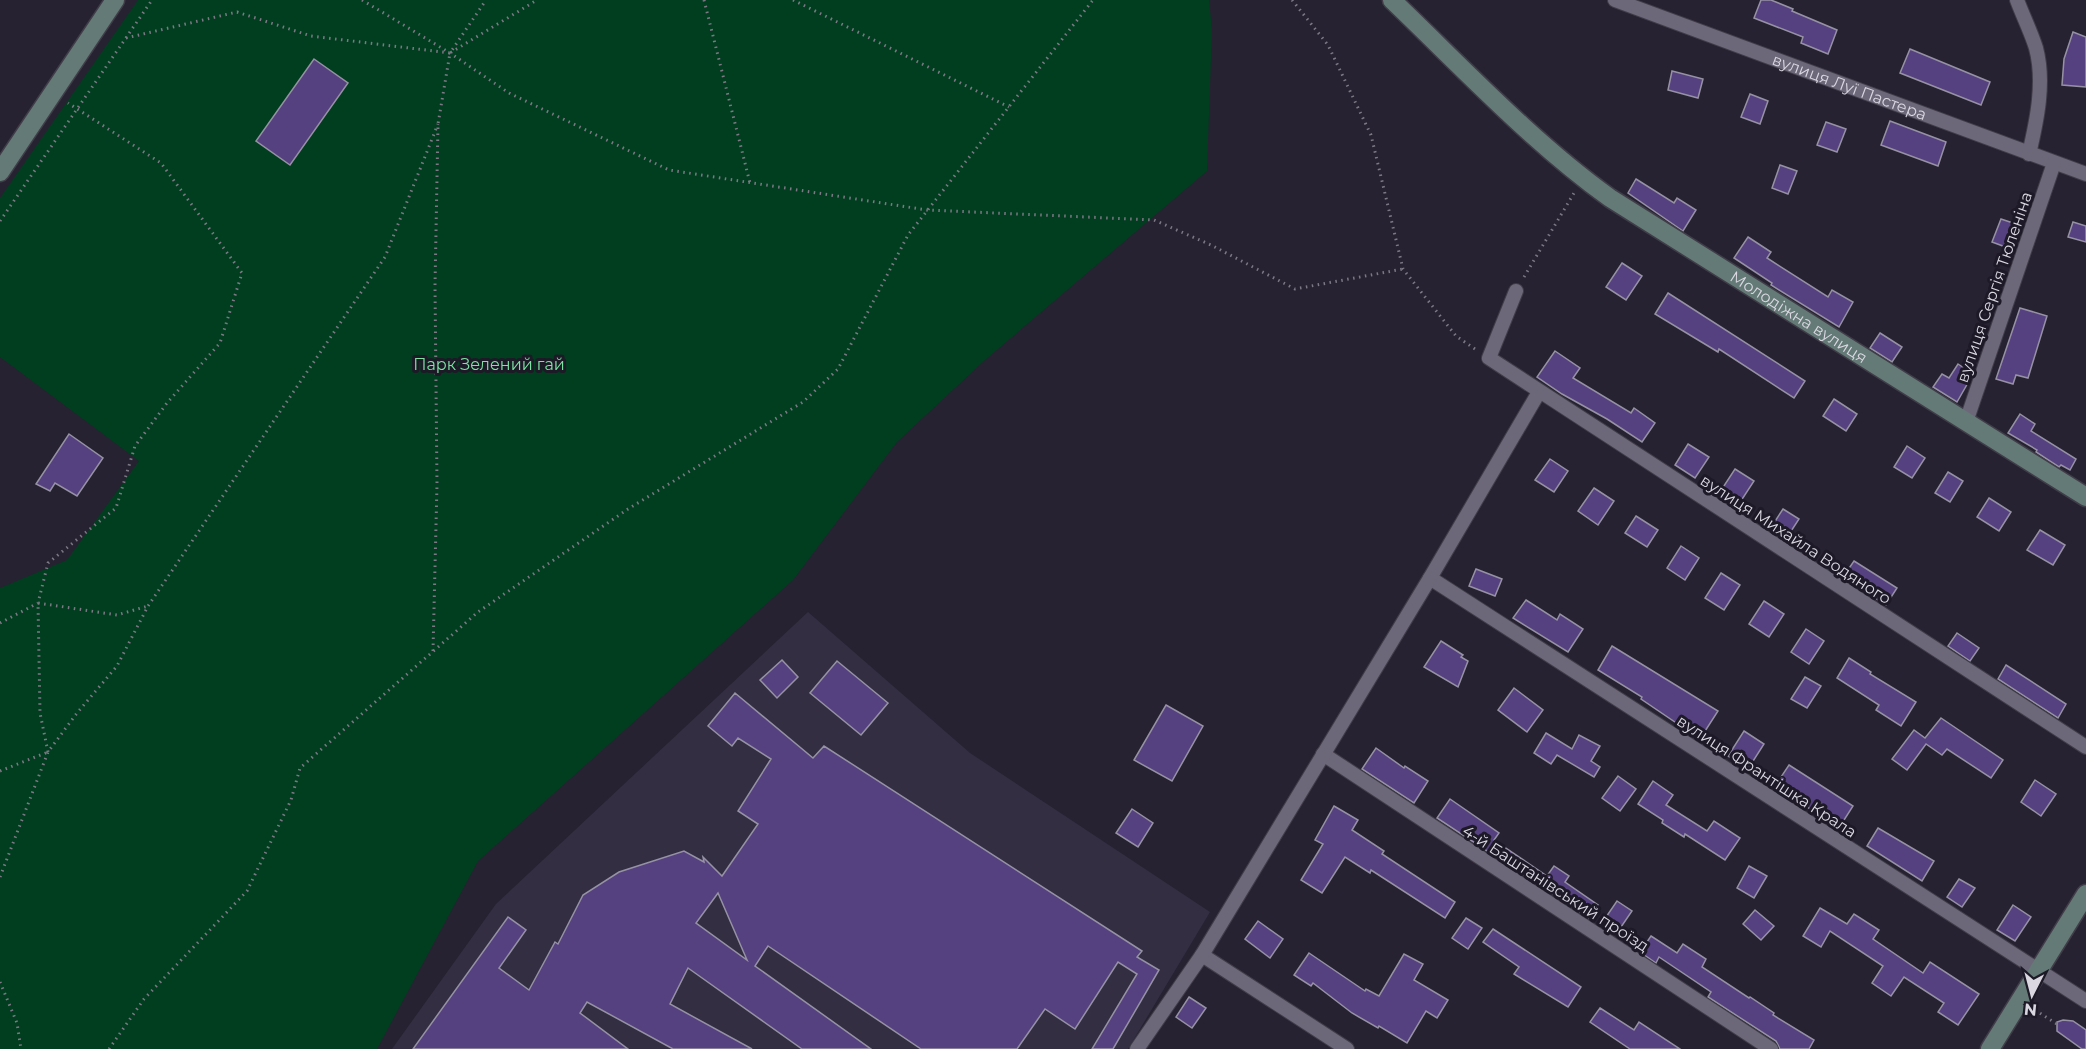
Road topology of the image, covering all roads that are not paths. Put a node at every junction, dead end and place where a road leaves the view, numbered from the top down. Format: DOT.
graph roads {
  1 [pos="115,0"];
  2 [pos="1392,0"];
  3 [pos="1616,0"];
  4 [pos="2017,0"];
  5 [pos="2029,154"];
  6 [pos="2054,163"];
  7 [pos="0,172"];
  8 [pos="2086,174"];
  9 [pos="1516,291"];
  10 [pos="1539,392"];
  11 [pos="1966,422"];
  12 [pos="2086,497"];
  13 [pos="1430,578"];
  14 [pos="2086,747"];
  15 [pos="1323,754"];
  16 [pos="2086,894"];
  17 [pos="1202,955"];
  18 [pos="2038,970"];
  19 [pos="2086,1001"];
  20 [pos="1137,1049"];
  21 [pos="1347,1049"];
  22 [pos="1770,1049"];
  23 [pos="1990,1049"];
  1 -- 7 [label="street"];
  2 -- 11 [label="street, Молодіжна вулиця"];
  3 -- 5 [label="street, вулиця Луї Пастера"];
  4 -- 5 [label="street"];
  5 -- 6 [label="street, вулиця Луї Пастера"];
  6 -- 8 [label="street, вулиця Луї Пастера"];
  6 -- 11 [label="street, вулиця Сергія Тюленіна"];
  9 -- 10 [label="street, вулиця Михайла Водяного"];
  10 -- 13 [label="street"];
  10 -- 14 [label="street, вулиця Михайла Водяного"];
  11 -- 12 [label="street, Молодіжна вулиця"];
  13 -- 15 [label="street"];
  13 -- 18 [label="street, вулиця Франтішка Крала"];
  15 -- 17 [label="street"];
  15 -- 22 [label="street, 4-й Баштанівський проїзд"];
  16 -- 18 [label="street"];
  17 -- 20 [label="street"];
  17 -- 21 [label="street"];
  18 -- 19 [label="street, вулиця Франтішка Крала"];
  18 -- 23 [label="street"];
}
